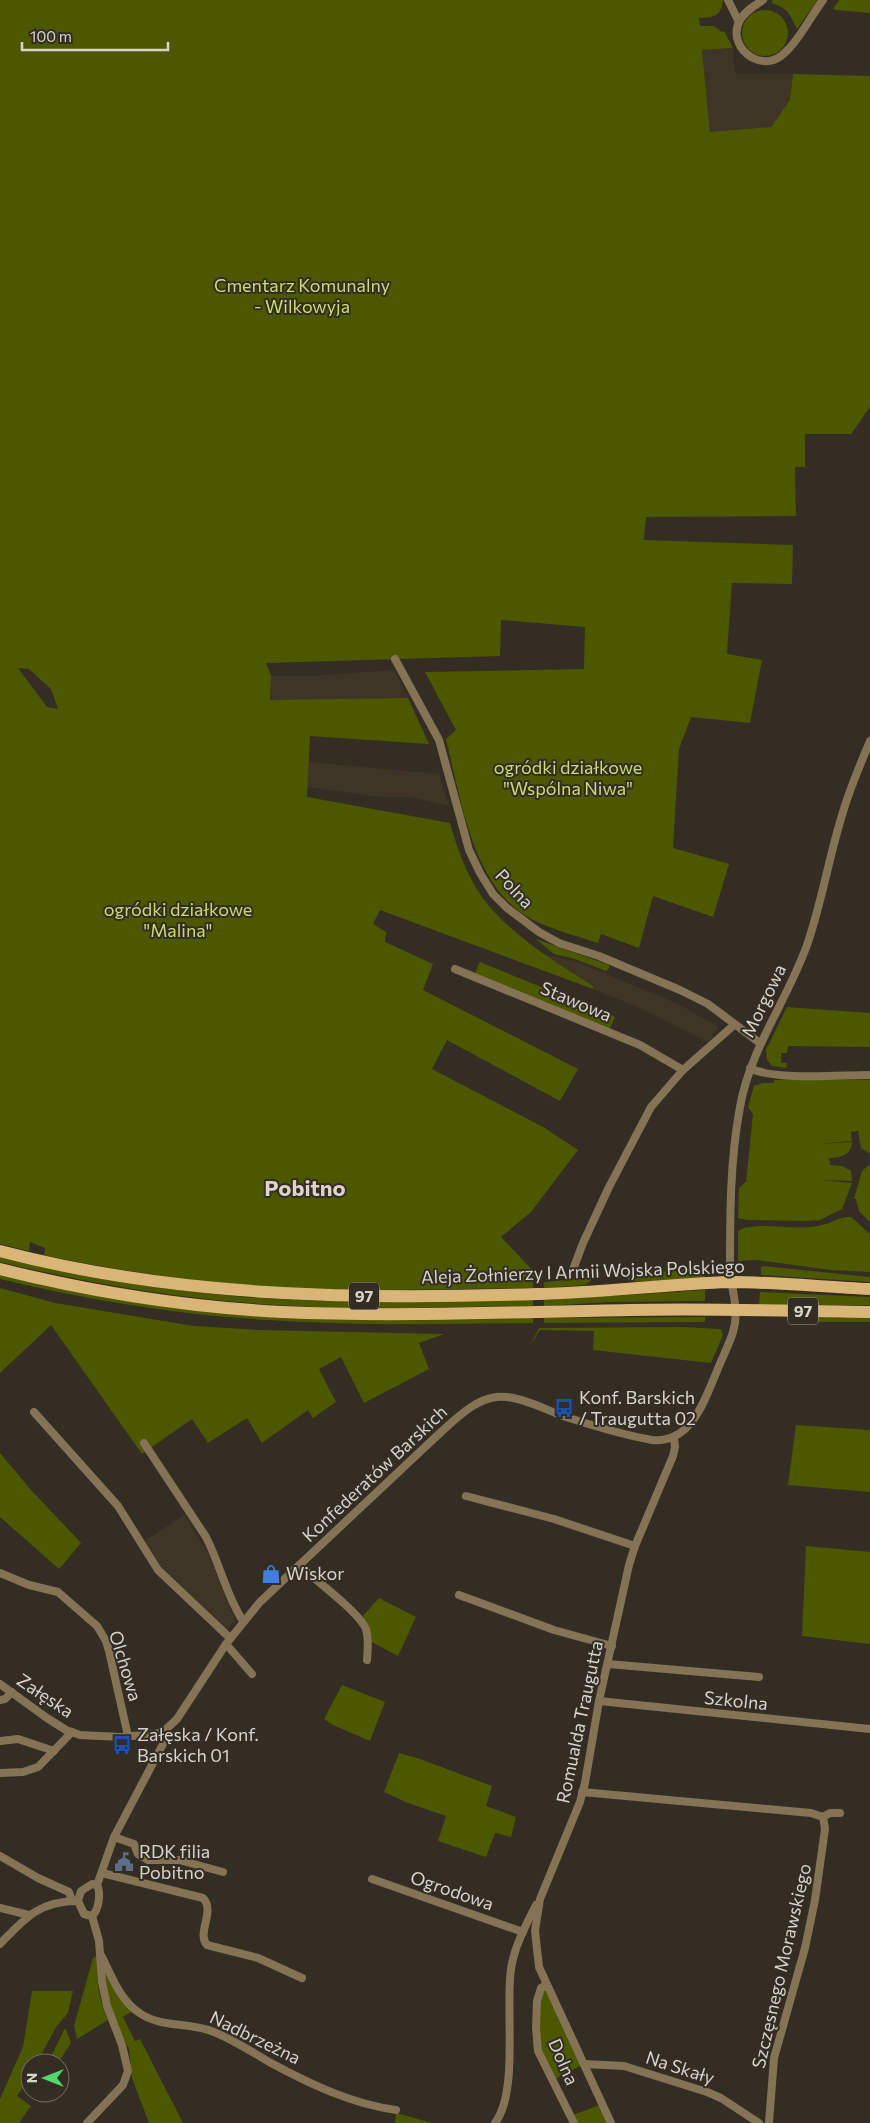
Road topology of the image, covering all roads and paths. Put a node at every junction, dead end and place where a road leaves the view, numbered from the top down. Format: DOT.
graph roads {
  1 [pos="728,0"];
  2 [pos="763,0"];
  3 [pos="823,0"];
  4 [pos="739,22"];
  5 [pos="395,659"];
  6 [pos="870,741"];
  7 [pos="455,969"];
  8 [pos="734,1025"];
  9 [pos="760,1043"];
  10 [pos="750,1068"];
  11 [pos="683,1070"];
  12 [pos="870,1075"];
  13 [pos="0,1251"];
  14 [pos="574,1267"];
  15 [pos="0,1269"];
  16 [pos="731,1282"];
  17 [pos="870,1289"];
  18 [pos="736,1310"];
  19 [pos="870,1312"];
  20 [pos="34,1412"];
  21 [pos="674,1438"];
  22 [pos="144,1443"];
  23 [pos="466,1496"];
  24 [pos="635,1546"];
  25 [pos="299,1565"];
  26 [pos="0,1574"];
  27 [pos="459,1595"];
  28 [pos="243,1620"];
  29 [pos="228,1641"];
  30 [pos="612,1646"];
  31 [pos="367,1660"];
  32 [pos="608,1664"];
  33 [pos="252,1674"];
  34 [pos="759,1677"];
  35 [pos="0,1684"];
  36 [pos="12,1692"];
  37 [pos="0,1700"];
  38 [pos="599,1701"];
  39 [pos="870,1729"];
  40 [pos="72,1732"];
  41 [pos="163,1732"];
  42 [pos="128,1736"];
  43 [pos="0,1741"];
  44 [pos="54,1751"];
  45 [pos="0,1774"];
  46 [pos="582,1792"];
  47 [pos="840,1813"];
  48 [pos="823,1817"];
  49 [pos="114,1837"];
  50 [pos="0,1856"];
  51 [pos="223,1872"];
  52 [pos="102,1873"];
  53 [pos="372,1879"];
  54 [pos="97,1885"];
  55 [pos="540,1899"];
  56 [pos="75,1901"];
  57 [pos="0,1908"];
  58 [pos="28,1915"];
  59 [pos="92,1916"];
  60 [pos="523,1932"];
  61 [pos="0,1944"];
  62 [pos="101,1954"];
  63 [pos="302,1978"];
  64 [pos="546,1985"];
  65 [pos="584,2064"];
  66 [pos="396,2110"];
  67 [pos="87,2123"];
  68 [pos="495,2123"];
  69 [pos="574,2123"];
  70 [pos="611,2123"];
  71 [pos="759,2123"];
  72 [pos="769,2123"];
  1 -- 4 [label="street"];
  2 -- 4 [label="street"];
  3 -- 4 [label="street"];
  5 -- 8 [label="street, Polna"];
  6 -- 9 [label="street, Morgowa"];
  7 -- 11 [label="street, Stawowa"];
  8 -- 9 [label="street, Polna"];
  8 -- 11 [label="street"];
  9 -- 10 [label="street, Morgowa"];
  10 -- 12 [label="street"];
  10 -- 16 [label="street, Morgowa"];
  11 -- 14 [label="street"];
  13 -- 16 [label="main road, Aleja Żołnierzy I Armii Wojska Polskiego / 97"];
  15 -- 18 [label="main road, Aleja Żołnierzy I Armii Wojska Polskiego / 97"];
  16 -- 17 [label="main road, Aleja Żołnierzy I Armii Wojska Polskiego / 97"];
  16 -- 18 [label="street"];
  18 -- 19 [label="main road, Aleja Żołnierzy I Armii Wojska Polskiego / 97"];
  18 -- 21 [label="street"];
  20 -- 29 [label="street"];
  21 -- 24 [label="street, Romualda Traugutta"];
  21 -- 25 [label="street, Konfederatów Barskich"];
  22 -- 28 [label="street"];
  23 -- 24 [label="street"];
  24 -- 30 [label="street, Romualda Traugutta"];
  25 -- 28 [label="street, Konfederatów Barskich"];
  25 -- 31 [label="street"];
  26 -- 42 [label="street, Olchowa"];
  27 -- 30 [label="street"];
  28 -- 29 [label="street, Konfederatów Barskich"];
  29 -- 33 [label="street"];
  29 -- 41 [label="street, Konfederatów Barskich"];
  30 -- 32 [label="street, Romualda Traugutta"];
  32 -- 34 [label="street"];
  32 -- 38 [label="street, Romualda Traugutta"];
  35 -- 36 [label="street, Załęska"];
  36 -- 37 [label="street"];
  36 -- 40 [label="street, Załęska"];
  38 -- 39 [label="street, Szkolna"];
  38 -- 46 [label="street, Romualda Traugutta"];
  40 -- 42 [label="street, Załęska"];
  40 -- 44 [label="street"];
  41 -- 42 [label="street, Załęska"];
  41 -- 49 [label="street, Konfederatów Barskich"];
  43 -- 44 [label="street"];
  44 -- 45 [label="street"];
  46 -- 48 [label="street"];
  46 -- 55 [label="street, Romualda Traugutta"];
  47 -- 48 [label="street"];
  48 -- 72 [label="street, Szczęsnego Morawskiego"];
  49 -- 51 [label="street"];
  49 -- 52 [label="street, Konfederatów Barskich"];
  50 -- 56 [label="street"];
  52 -- 54 [label="street, Konfederatów Barskich"];
  52 -- 63 [label="street"];
  53 -- 60 [label="street, Ogrodowa"];
  54 -- 56 [label="street"];
  54 -- 59 [label="street"];
  55 -- 60 [label="street"];
  55 -- 64 [label="street, Romualda Traugutta"];
  56 -- 58 [label="street"];
  56 -- 59 [label="street"];
  57 -- 58 [label="street"];
  58 -- 61 [label="street"];
  59 -- 62 [label="street"];
  60 -- 68 [label="street"];
  62 -- 66 [label="street, Nadbrzeżna"];
  62 -- 67 [label="street"];
  64 -- 65 [label="street, Romualda Traugutta"];
  64 -- 69 [label="street, Dolna"];
  65 -- 70 [label="street, Romualda Traugutta"];
  65 -- 71 [label="street, Na Skały"];
}
